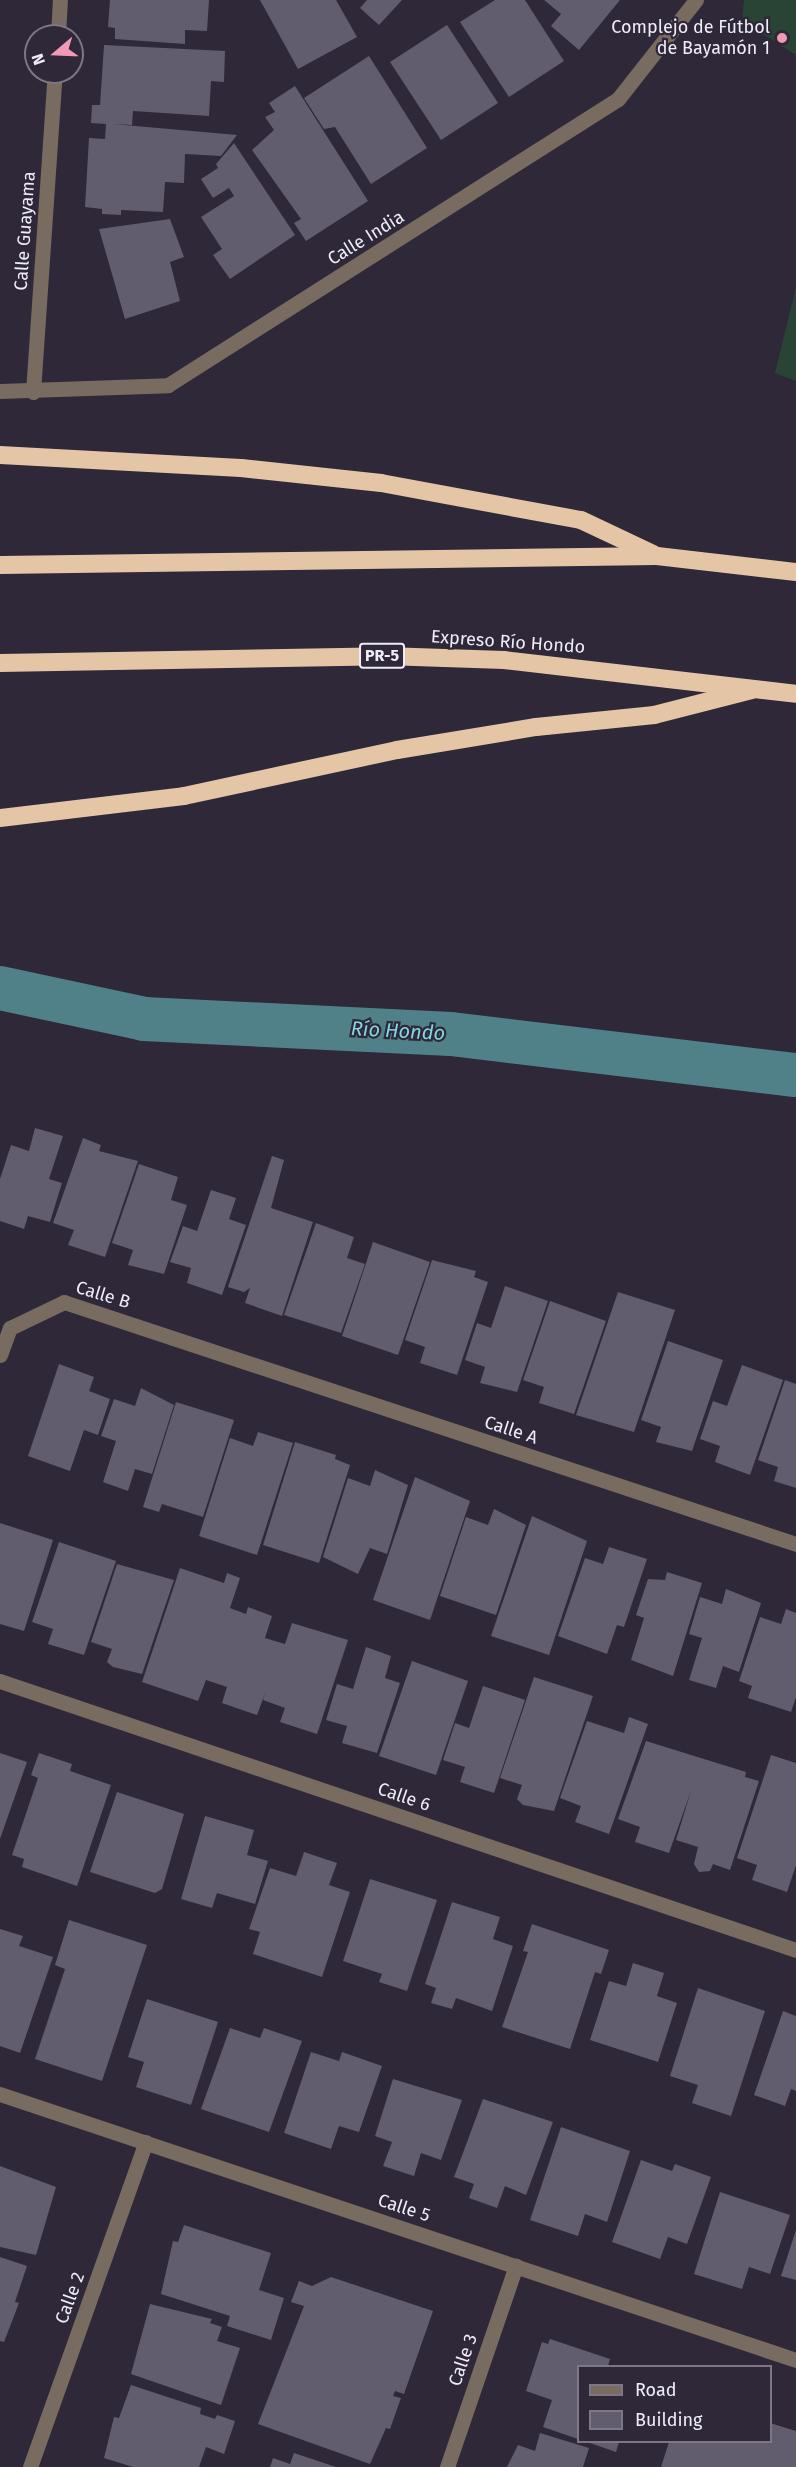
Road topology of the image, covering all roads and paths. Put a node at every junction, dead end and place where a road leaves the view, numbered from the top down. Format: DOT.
graph roads {
  1 [pos="60,0"];
  2 [pos="696,0"];
  3 [pos="59,24"];
  4 [pos="54,84"];
  5 [pos="0,391"];
  6 [pos="33,392"];
  7 [pos="0,455"];
  8 [pos="657,556"];
  9 [pos="0,565"];
  10 [pos="796,572"];
  11 [pos="0,663"];
  12 [pos="763,688"];
  13 [pos="796,693"];
  14 [pos="0,818"];
  15 [pos="214,1352"];
  16 [pos="0,1355"];
  17 [pos="796,1544"];
  18 [pos="0,1681"];
  19 [pos="796,1950"];
  20 [pos="0,2094"];
  21 [pos="146,2142"];
  22 [pos="516,2266"];
  23 [pos="796,2360"];
  24 [pos="30,2467"];
  25 [pos="447,2467"];
  1 -- 3 [label="street"];
  2 -- 6 [label="street, Calle India"];
  4 -- 6 [label="street, Calle Guayama"];
  5 -- 6 [label="street, Calle India"];
  7 -- 8 [label="highway"];
  8 -- 9 [label="highway"];
  8 -- 10 [label="highway"];
  11 -- 12 [label="highway, Expreso Río Hondo / PR-5"];
  12 -- 13 [label="highway, Expreso Río Hondo / PR-5"];
  12 -- 14 [label="highway"];
  15 -- 16 [label="street, Calle B"];
  15 -- 17 [label="street, Calle A"];
  18 -- 19 [label="street, Calle 6"];
  20 -- 21 [label="street, Calle 5"];
  21 -- 22 [label="street, Calle 5"];
  21 -- 24 [label="street, Calle 2"];
  22 -- 23 [label="street, Calle 5"];
  22 -- 25 [label="street, Calle 3"];
}
